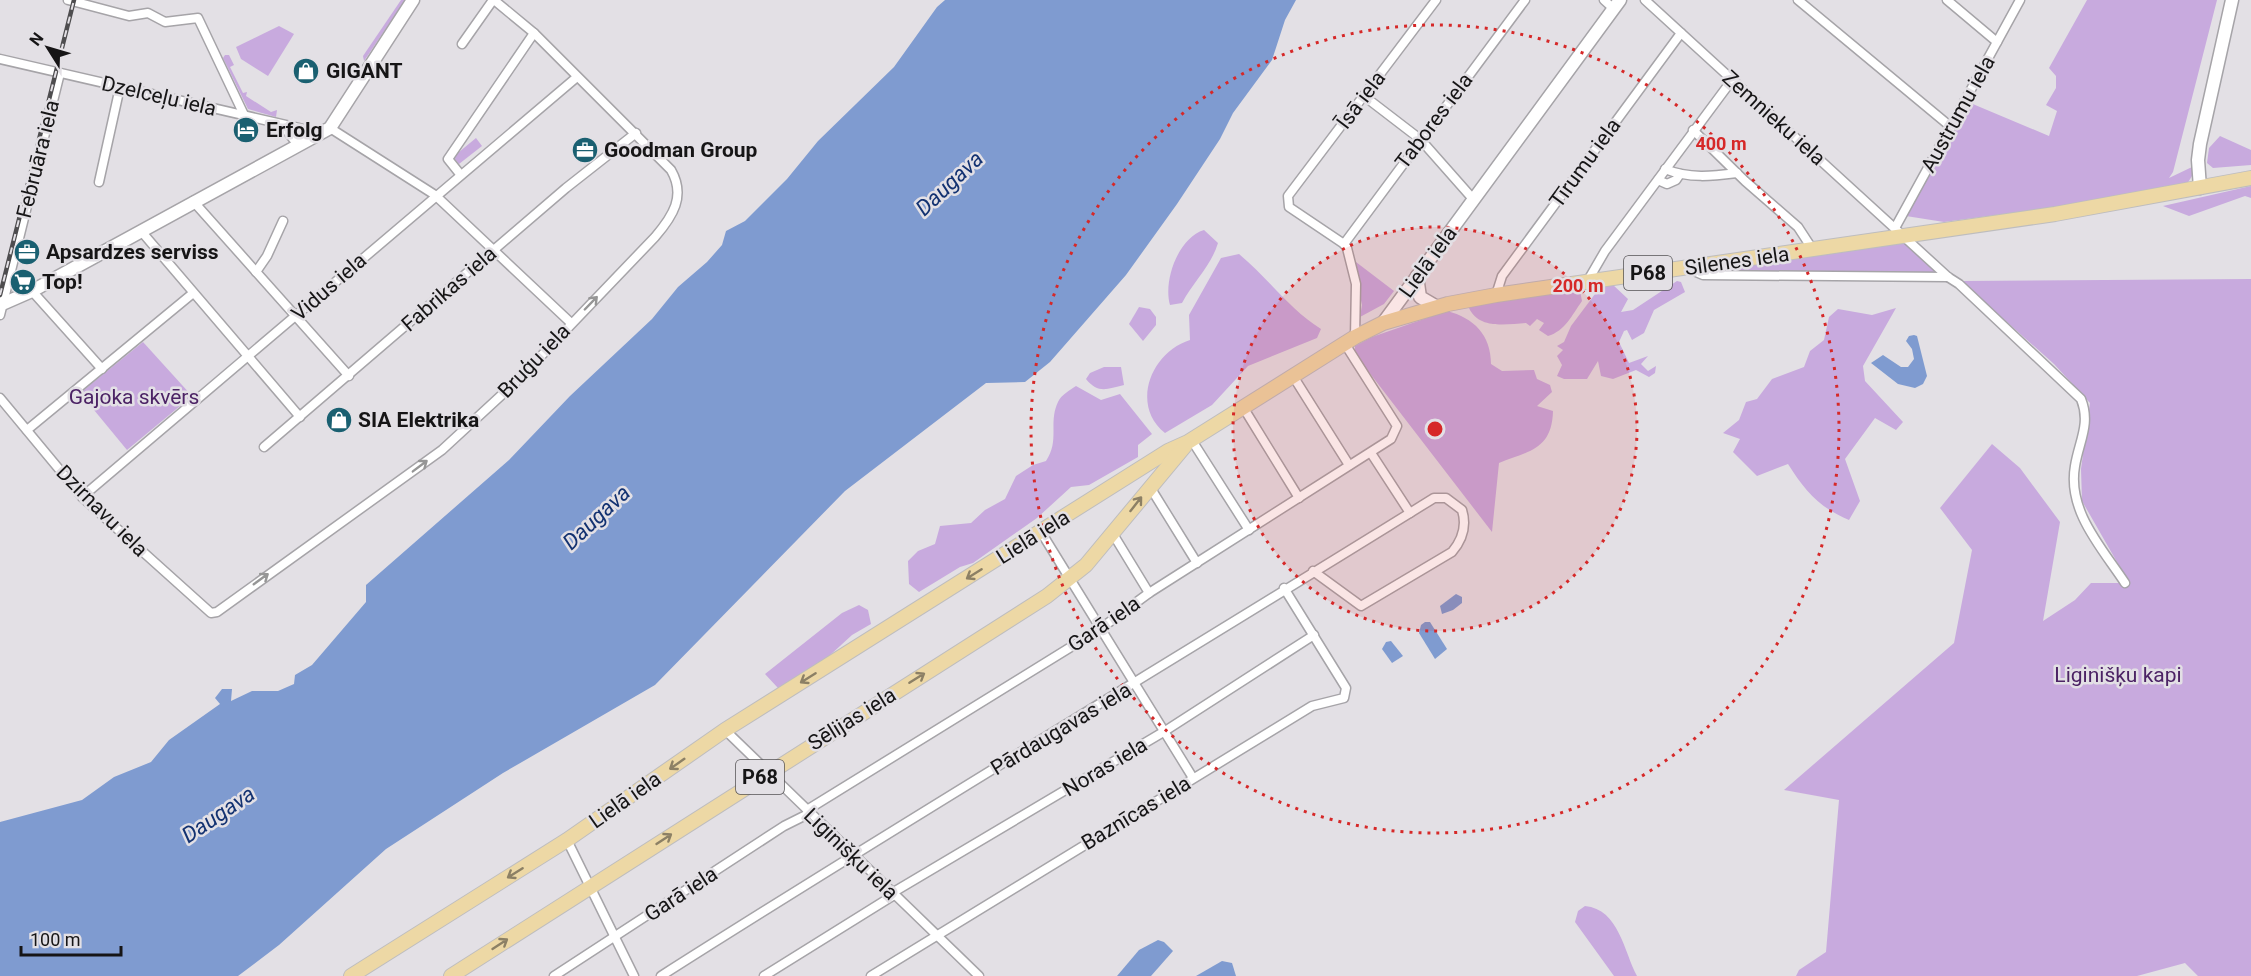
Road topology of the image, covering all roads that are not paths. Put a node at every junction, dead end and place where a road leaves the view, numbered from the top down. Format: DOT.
graph roads {
  1 [pos="68,0"];
  2 [pos="412,0"];
  3 [pos="494,0"];
  4 [pos="1436,0"];
  5 [pos="1526,0"];
  6 [pos="1604,0"];
  7 [pos="1645,0"];
  8 [pos="1798,0"];
  9 [pos="1947,0"];
  10 [pos="2020,0"];
  11 [pos="2232,0"];
  12 [pos="78,1"];
  13 [pos="1617,5"];
  14 [pos="534,33"];
  15 [pos="1681,33"];
  16 [pos="1997,42"];
  17 [pos="462,44"];
  18 [pos="0,59"];
  19 [pos="60,73"];
  20 [pos="577,77"];
  21 [pos="1732,80"];
  22 [pos="120,87"];
  23 [pos="1364,96"];
  24 [pos="245,117"];
  25 [pos="282,125"];
  26 [pos="1951,127"];
  27 [pos="326,130"];
  28 [pos="1693,130"];
  29 [pos="636,133"];
  30 [pos="1420,140"];
  31 [pos="298,145"];
  32 [pos="1665,169"];
  33 [pos="1737,173"];
  34 [pos="460,174"];
  35 [pos="1680,174"];
  36 [pos="2251,178"];
  37 [pos="1658,180"];
  38 [pos="99,182"];
  39 [pos="2200,188"];
  40 [pos="435,195"];
  41 [pos="1473,199"];
  42 [pos="193,201"];
  43 [pos="283,222"];
  44 [pos="141,231"];
  45 [pos="1904,233"];
  46 [pos="1344,244"];
  47 [pos="494,250"];
  48 [pos="1813,251"];
  49 [pos="1685,268"];
  50 [pos="256,272"];
  51 [pos="1417,276"];
  52 [pos="1948,277"];
  53 [pos="1587,282"];
  54 [pos="32,291"];
  55 [pos="192,294"];
  56 [pos="1496,296"];
  57 [pos="1437,307"];
  58 [pos="1,308"];
  59 [pos="296,316"];
  60 [pos="571,323"];
  61 [pos="1383,323"];
  62 [pos="1350,341"];
  63 [pos="249,357"];
  64 [pos="102,369"];
  65 [pos="349,376"];
  66 [pos="1293,376"];
  67 [pos="0,399"];
  68 [pos="1243,406"];
  69 [pos="300,417"];
  70 [pos="27,430"];
  71 [pos="1190,440"];
  72 [pos="264,447"];
  73 [pos="1371,453"];
  74 [pos="1349,465"];
  75 [pos="1150,487"];
  76 [pos="82,497"];
  77 [pos="1299,498"];
  78 [pos="1410,513"];
  79 [pos="1249,530"];
  80 [pos="1041,532"];
  81 [pos="1113,534"];
  82 [pos="1197,563"];
  83 [pos="1313,571"];
  84 [pos="1069,579"];
  85 [pos="2125,583"];
  86 [pos="1284,588"];
  87 [pos="1149,593"];
  88 [pos="213,612"];
  89 [pos="1100,629"];
  90 [pos="1314,635"];
  91 [pos="1136,683"];
  92 [pos="725,730"];
  93 [pos="1165,731"];
  94 [pos="767,772"];
  95 [pos="1193,778"];
  96 [pos="808,812"];
  97 [pos="567,840"];
  98 [pos="852,855"];
  99 [pos="591,886"];
  100 [pos="893,894"];
  101 [pos="936,935"];
  102 [pos="615,937"];
  103 [pos="351,976"];
  104 [pos="451,976"];
  105 [pos="554,976"];
  106 [pos="634,976"];
  107 [pos="661,976"];
  108 [pos="764,976"];
  109 [pos="871,976"];
  110 [pos="979,976"];
  1 -- 12 [label="street"];
  2 -- 27 [label="street"];
  3 -- 14 [label="street"];
  3 -- 17 [label="street"];
  4 -- 23 [label="street, Īsā iela"];
  5 -- 30 [label="street, Tabores iela"];
  6 -- 13 [label="street"];
  7 -- 15 [label="street, Zemnieku iela"];
  8 -- 26 [label="street"];
  9 -- 16 [label="street"];
  10 -- 16 [label="street, Austrumu iela"];
  11 -- 39 [label="street"];
  12 -- 24 [label="street"];
  13 -- 41 [label="street, Lielā iela"];
  14 -- 20 [label="street"];
  14 -- 34 [label="street"];
  15 -- 21 [label="street, Zemnieku iela"];
  15 -- 56 [label="street, Tīrumu iela"];
  16 -- 26 [label="street, Austrumu iela"];
  18 -- 19 [label="street, Dzelceļu iela"];
  19 -- 22 [label="street, Dzelceļu iela"];
  19 -- 58 [label="street, Februāra iela"];
  20 -- 29 [label="street"];
  20 -- 34 [label="street, Vidus iela"];
  21 -- 28 [label="street"];
  21 -- 45 [label="street, Zemnieku iela"];
  22 -- 24 [label="street, Dzelceļu iela"];
  22 -- 38 [label="street"];
  23 -- 30 [label="street"];
  23 -- 46 [label="street, Īsā iela"];
  24 -- 25 [label="street, Dzelceļu iela"];
  25 -- 27 [label="street, Dzelceļu iela"];
  25 -- 31 [label="street"];
  26 -- 45 [label="street, Austrumu iela"];
  27 -- 31 [label="street"];
  27 -- 40 [label="street"];
  28 -- 32 [label="street"];
  28 -- 33 [label="street"];
  29 -- 47 [label="street, Fabrikas iela"];
  60 -- 29 [label="street, Bruģu iela, one-way"];
  30 -- 41 [label="street"];
  30 -- 46 [label="street, Tabores iela"];
  31 -- 42 [label="street"];
  32 -- 35 [label="street"];
  32 -- 37 [label="street"];
  33 -- 35 [label="street"];
  33 -- 48 [label="street"];
  34 -- 40 [label="street, Vidus iela"];
  35 -- 37 [label="street"];
  36 -- 39 [label="main road, P68"];
  37 -- 53 [label="street"];
  39 -- 45 [label="main road, P68"];
  40 -- 47 [label="street"];
  40 -- 59 [label="street, Vidus iela"];
  41 -- 51 [label="street, Lielā iela"];
  42 -- 44 [label="street"];
  42 -- 50 [label="street"];
  43 -- 50 [label="street"];
  44 -- 54 [label="street"];
  44 -- 55 [label="street"];
  45 -- 48 [label="main road, Silenes iela / P68"];
  45 -- 52 [label="street, Zemnieku iela"];
  46 -- 62 [label="street"];
  47 -- 60 [label="street"];
  47 -- 65 [label="street, Fabrikas iela"];
  48 -- 49 [label="main road, Silenes iela / P68"];
  49 -- 52 [label="street"];
  49 -- 53 [label="main road, Silenes iela / P68"];
  50 -- 59 [label="street"];
  51 -- 57 [label="street"];
  51 -- 61 [label="street, Lielā iela"];
  52 -- 85 [label="street, Zemnieku iela"];
  53 -- 56 [label="main road, Silenes iela / P68"];
  54 -- 58 [label="street"];
  54 -- 64 [label="street"];
  55 -- 63 [label="street"];
  55 -- 64 [label="street"];
  56 -- 57 [label="main road, Silenes iela / P68"];
  57 -- 61 [label="main road, Silenes iela / P68"];
  59 -- 63 [label="street, Vidus iela"];
  59 -- 65 [label="street"];
  88 -- 60 [label="street, Bruģu iela, one-way"];
  61 -- 62 [label="main road, Lielā iela / P68"];
  62 -- 66 [label="main road, Lielā iela / P68"];
  62 -- 73 [label="street, Garā iela"];
  63 -- 69 [label="street"];
  63 -- 76 [label="street, Vidus iela"];
  64 -- 70 [label="street"];
  65 -- 69 [label="street, Fabrikas iela"];
  66 -- 68 [label="main road, Lielā iela / P68"];
  66 -- 74 [label="street"];
  67 -- 70 [label="street, Dzirnavu iela"];
  68 -- 71 [label="main road, Lielā iela / P68"];
  68 -- 77 [label="street"];
  69 -- 72 [label="street, Fabrikas iela"];
  70 -- 76 [label="street, Dzirnavu iela"];
  71 -- 75 [label="main road, Sēlijas iela / P68"];
  71 -- 79 [label="street"];
  71 -- 80 [label="main road, Lielā iela / P68"];
  73 -- 74 [label="street, Garā iela"];
  73 -- 78 [label="street"];
  74 -- 77 [label="street, Garā iela"];
  81 -- 75 [label="main road, Sēlijas iela / P68, one-way"];
  75 -- 82 [label="street"];
  76 -- 88 [label="street, Dzirnavu iela"];
  77 -- 79 [label="street, Garā iela"];
  78 -- 83 [label="street, Pārdaugavas iela"];
  78 -- 83 [label="street, Pārdaugavas iela"];
  79 -- 82 [label="street, Garā iela"];
  80 -- 84 [label="street"];
  80 -- 92 [label="main road, Lielā iela / P68, one-way"];
  81 -- 84 [label="main road, Sēlijas iela / P68"];
  81 -- 87 [label="street"];
  82 -- 87 [label="street, Garā iela"];
  83 -- 86 [label="street, Pārdaugavas iela"];
  84 -- 89 [label="street"];
  94 -- 84 [label="main road, Sēlijas iela / P68, one-way"];
  86 -- 90 [label="street"];
  86 -- 91 [label="street, Pārdaugavas iela"];
  87 -- 89 [label="street, Garā iela"];
  89 -- 91 [label="street"];
  89 -- 96 [label="street, Garā iela"];
  90 -- 93 [label="street, Noras iela"];
  90 -- 95 [label="street, Baznīcas iela"];
  91 -- 93 [label="street"];
  91 -- 98 [label="street, Pārdaugavas iela"];
  92 -- 94 [label="street, Liginišķu iela"];
  92 -- 97 [label="main road, Lielā iela / P68, one-way"];
  93 -- 95 [label="street"];
  93 -- 100 [label="street, Noras iela"];
  94 -- 96 [label="street, Liginišķu iela"];
  99 -- 94 [label="main road, Sēlijas iela / P68, one-way"];
  95 -- 101 [label="street, Baznīcas iela"];
  96 -- 98 [label="street, Liginišķu iela"];
  96 -- 102 [label="street, Garā iela"];
  97 -- 99 [label="street"];
  97 -- 103 [label="main road, Lielā iela / P68, one-way"];
  98 -- 100 [label="street, Liginišķu iela"];
  98 -- 107 [label="street, Pārdaugavas iela"];
  99 -- 102 [label="street"];
  104 -- 99 [label="main road, Sēlijas iela / P68, one-way"];
  100 -- 101 [label="street, Liginišķu iela"];
  100 -- 108 [label="street, Noras iela"];
  101 -- 109 [label="street, Baznīcas iela"];
  101 -- 110 [label="street, Liginišķu iela"];
  102 -- 105 [label="street, Garā iela"];
  102 -- 106 [label="street"];
}
